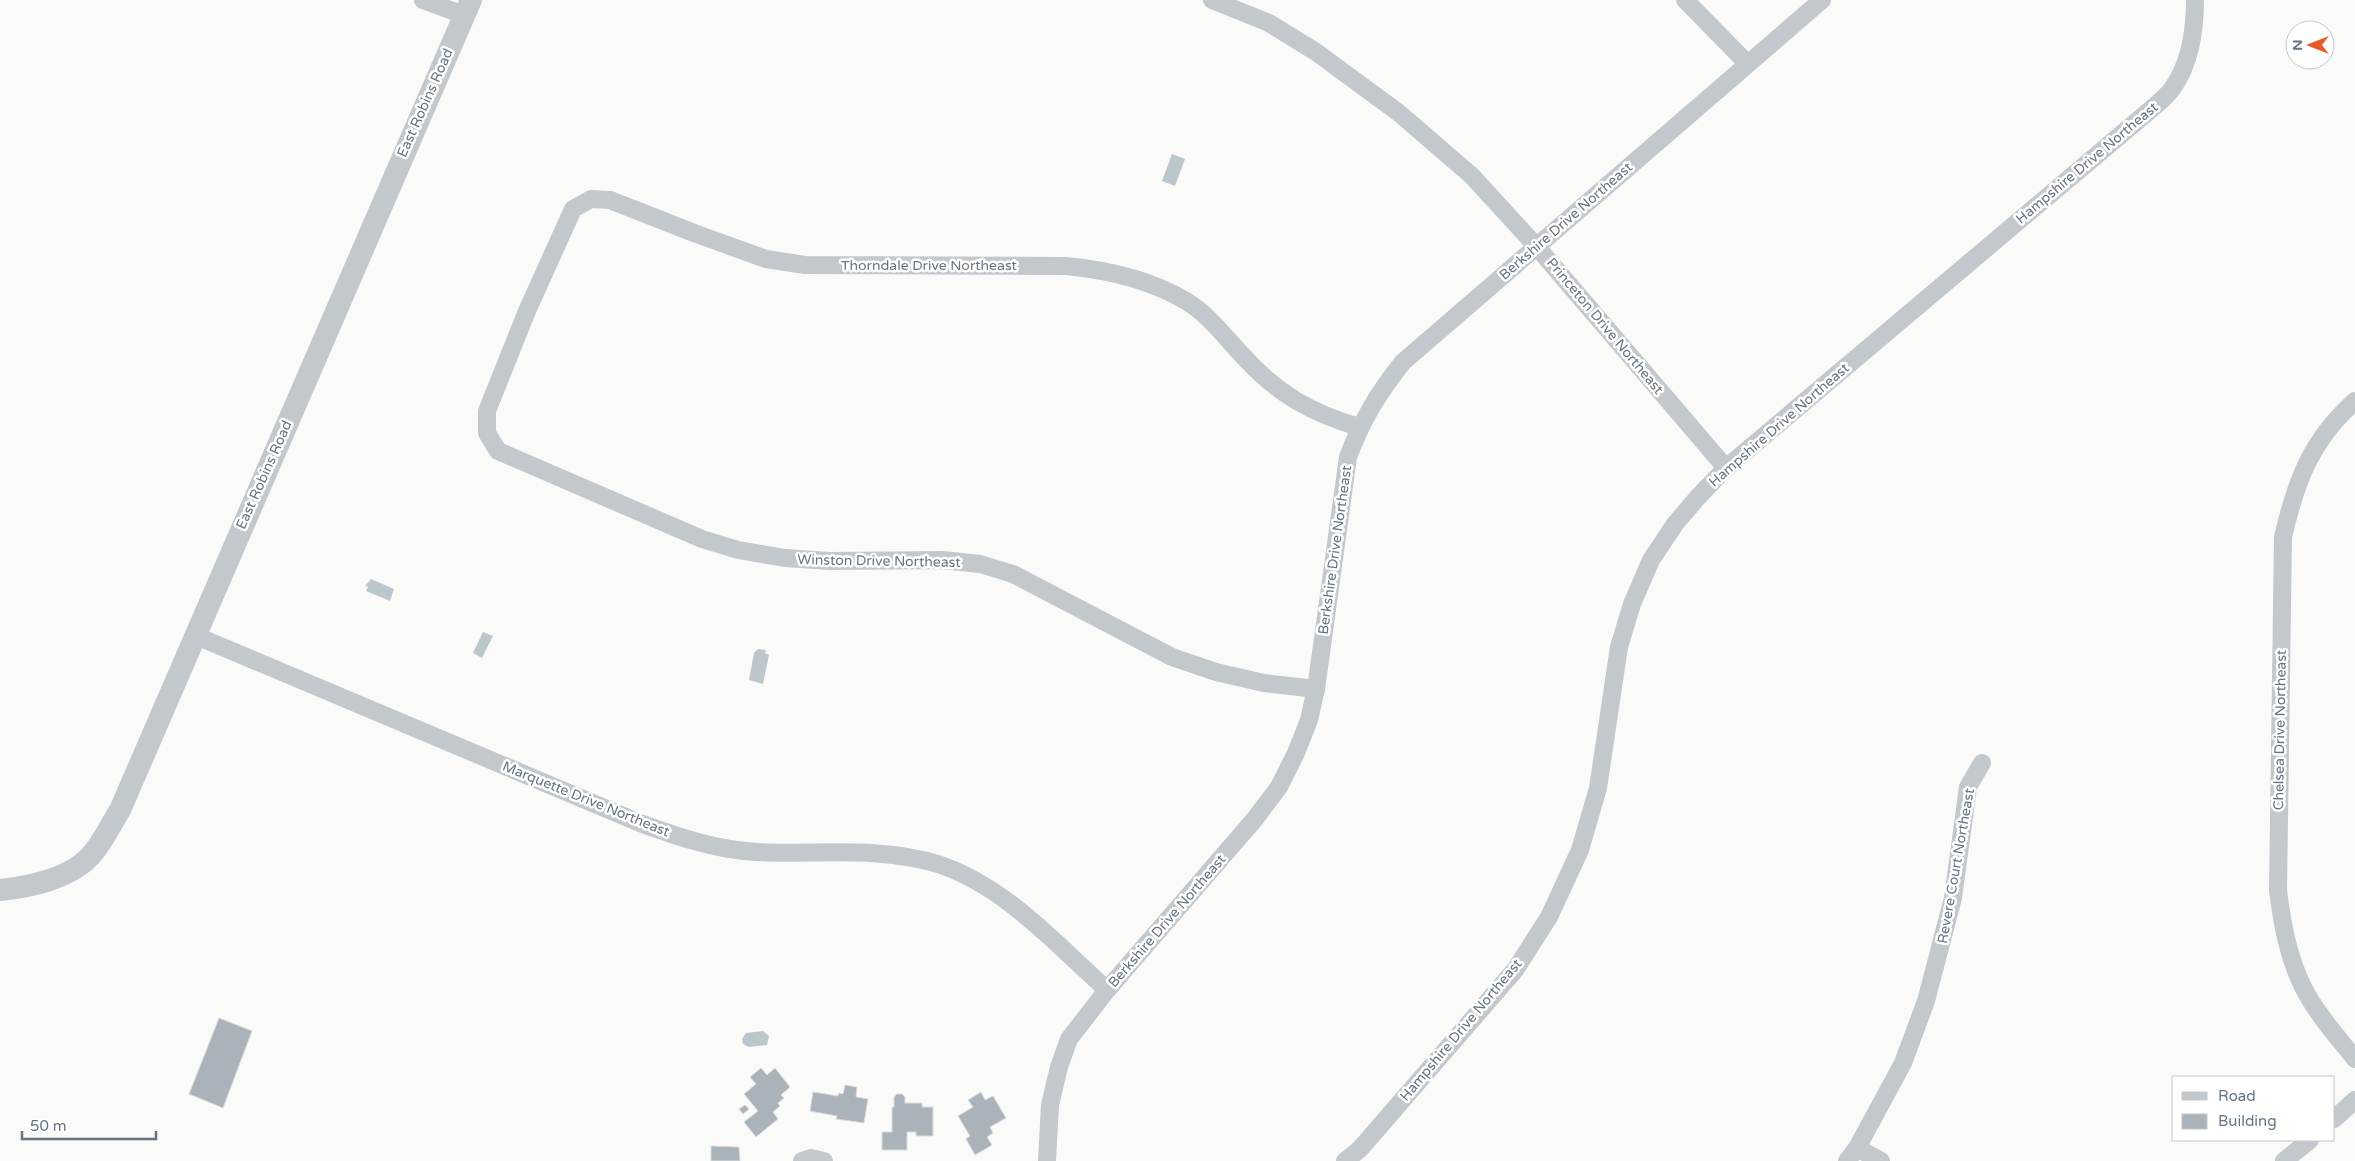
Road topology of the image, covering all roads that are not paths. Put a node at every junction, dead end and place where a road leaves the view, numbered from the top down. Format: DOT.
graph roads {
  1 [pos="423,0"];
  2 [pos="1212,0"];
  3 [pos="1685,0"];
  4 [pos="1822,0"];
  5 [pos="2195,0"];
  6 [pos="467,8"];
  7 [pos="1747,63"];
  8 [pos="1537,247"];
  9 [pos="528,311"];
  10 [pos="2355,401"];
  11 [pos="1359,427"];
  12 [pos="1726,468"];
  13 [pos="194,635"];
  14 [pos="1316,689"];
  15 [pos="1982,763"];
  16 [pos="0,890"];
  17 [pos="1107,990"];
  18 [pos="2355,1059"];
  19 [pos="2355,1100"];
  20 [pos="2335,1118"];
  21 [pos="2309,1141"];
  22 [pos="1852,1154"];
  23 [pos="802,1161"];
  24 [pos="824,1161"];
  25 [pos="1047,1161"];
  26 [pos="1345,1161"];
  27 [pos="1881,1161"];
  28 [pos="2284,1161"];
  1 -- 6 [label="street"];
  2 -- 8 [label="street, Princeton Drive Northeast"];
  3 -- 7 [label="street"];
  4 -- 7 [label="street, Berkshire Drive Northeast"];
  5 -- 12 [label="street, Hampshire Drive Northeast"];
  6 -- 13 [label="street, East Robins Road"];
  7 -- 8 [label="street, Berkshire Drive Northeast"];
  8 -- 11 [label="street, Berkshire Drive Northeast"];
  8 -- 12 [label="street, Princeton Drive Northeast"];
  9 -- 11 [label="street, Thorndale Drive Northeast"];
  9 -- 14 [label="street, Winston Drive Northeast"];
  10 -- 18 [label="street, Chelsea Drive Northeast"];
  11 -- 14 [label="street, Berkshire Drive Northeast"];
  12 -- 26 [label="street, Hampshire Drive Northeast"];
  13 -- 16 [label="street, East Robins Road"];
  13 -- 17 [label="street, Marquette Drive Northeast"];
  14 -- 17 [label="street, Berkshire Drive Northeast"];
  15 -- 22 [label="street, Revere Court Northeast"];
  17 -- 25 [label="street, Berkshire Drive Northeast"];
  19 -- 20 [label="street"];
  21 -- 28 [label="street"];
  22 -- 27 [label="street"];
  23 -- 24 [label="street"];
}
